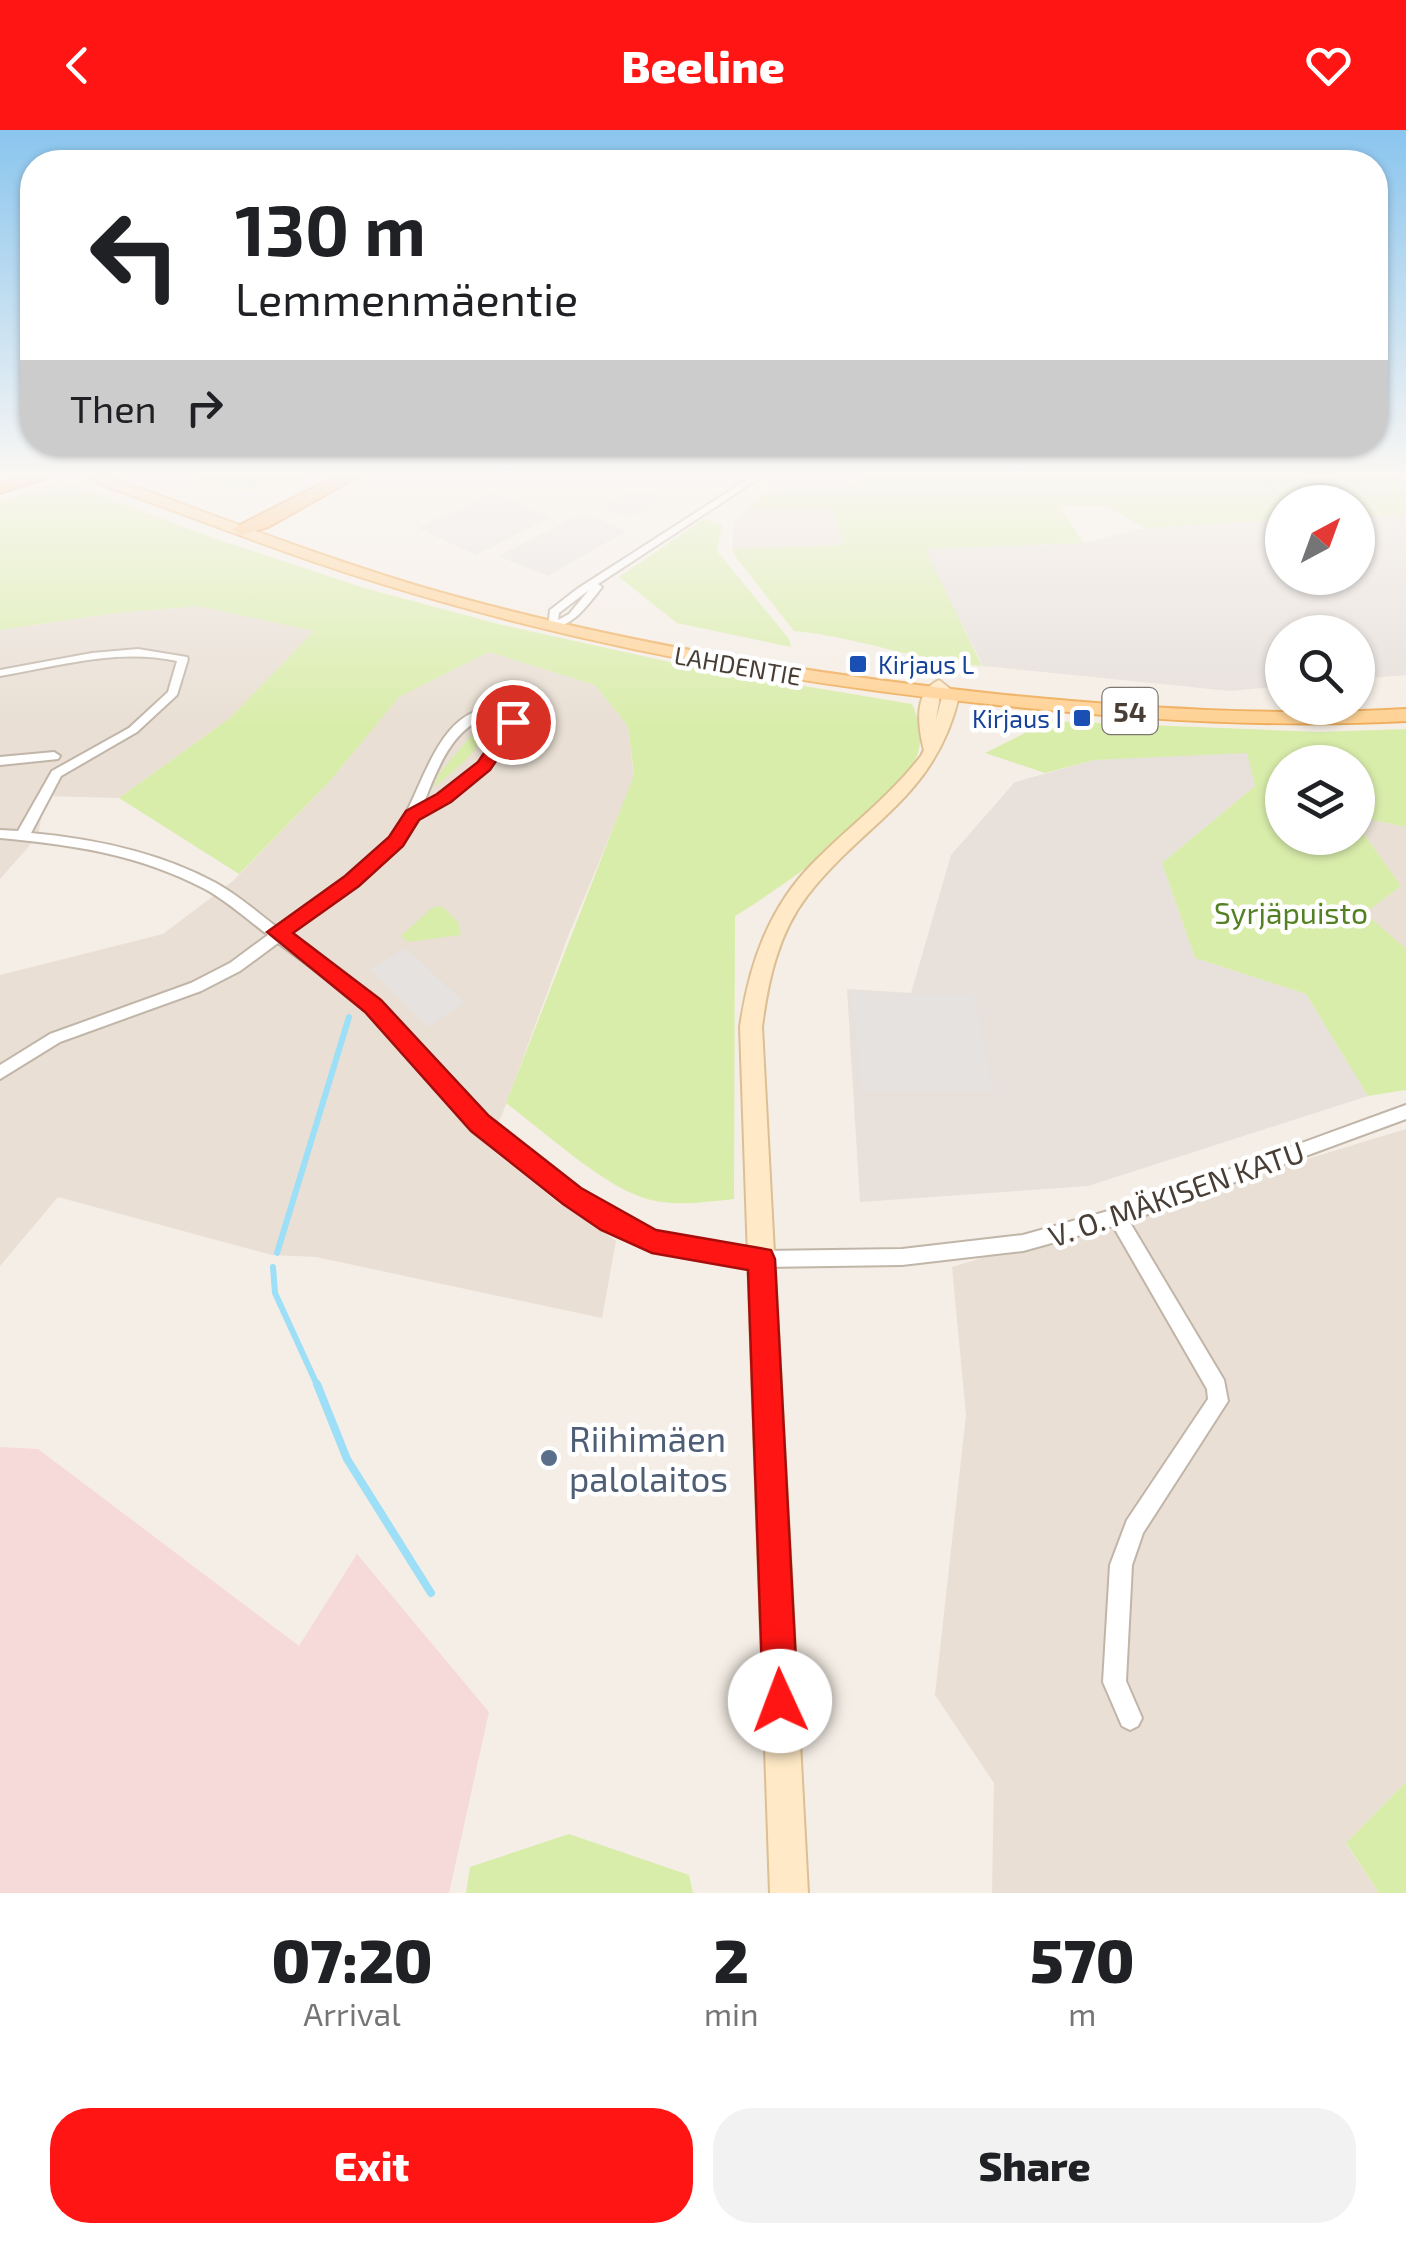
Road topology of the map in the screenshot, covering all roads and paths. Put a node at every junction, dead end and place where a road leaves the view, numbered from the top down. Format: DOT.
graph roads {
  1 [pos="341,559"];
  2 [pos="633,559"];
  3 [pos="602,580"];
  4 [pos="560,618"];
  5 [pos="0,672"];
  6 [pos="940,691"];
  7 [pos="1265,704"];
  8 [pos="1406,704"];
  9 [pos="1375,705"];
  10 [pos="1406,715"];
  11 [pos="54,756"];
  12 [pos="0,761"];
  13 [pos="412,816"];
  14 [pos="0,834"];
  15 [pos="24,835"];
  16 [pos="278,932"];
  17 [pos="0,1072"];
  18 [pos="1406,1112"];
  19 [pos="1117,1217"];
  20 [pos="761,1259"];
  21 [pos="1130,1718"];
  22 [pos="789,1893"];
  1 -- 4 [label="main road, LAHDENTIE / 54"];
  2 -- 3 [label="street"];
  3 -- 4 [label="street"];
  3 -- 4 [label="street"];
  4 -- 6 [label="main road, LAHDENTIE / 54"];
  5 -- 15 [label="street"];
  6 -- 7 [label="main road, LAHDENTIE / 54"];
  6 -- 10 [label="main road, LAHDENTIE / 54"];
  6 -- 20 [label="street"];
  8 -- 9 [label="main road"];
  11 -- 12 [label="street"];
  13 -- 13 [label="street"];
  13 -- 16 [label="street"];
  14 -- 15 [label="street, V. O. MÄKISEN KATU"];
  15 -- 16 [label="street, V. O. MÄKISEN KATU"];
  16 -- 17 [label="street"];
  16 -- 20 [label="street, V. O. MÄKISEN KATU"];
  18 -- 19 [label="street, V. O. MÄKISEN KATU"];
  19 -- 20 [label="street, V. O. MÄKISEN KATU"];
  19 -- 21 [label="street"];
  20 -- 22 [label="street"];
}
